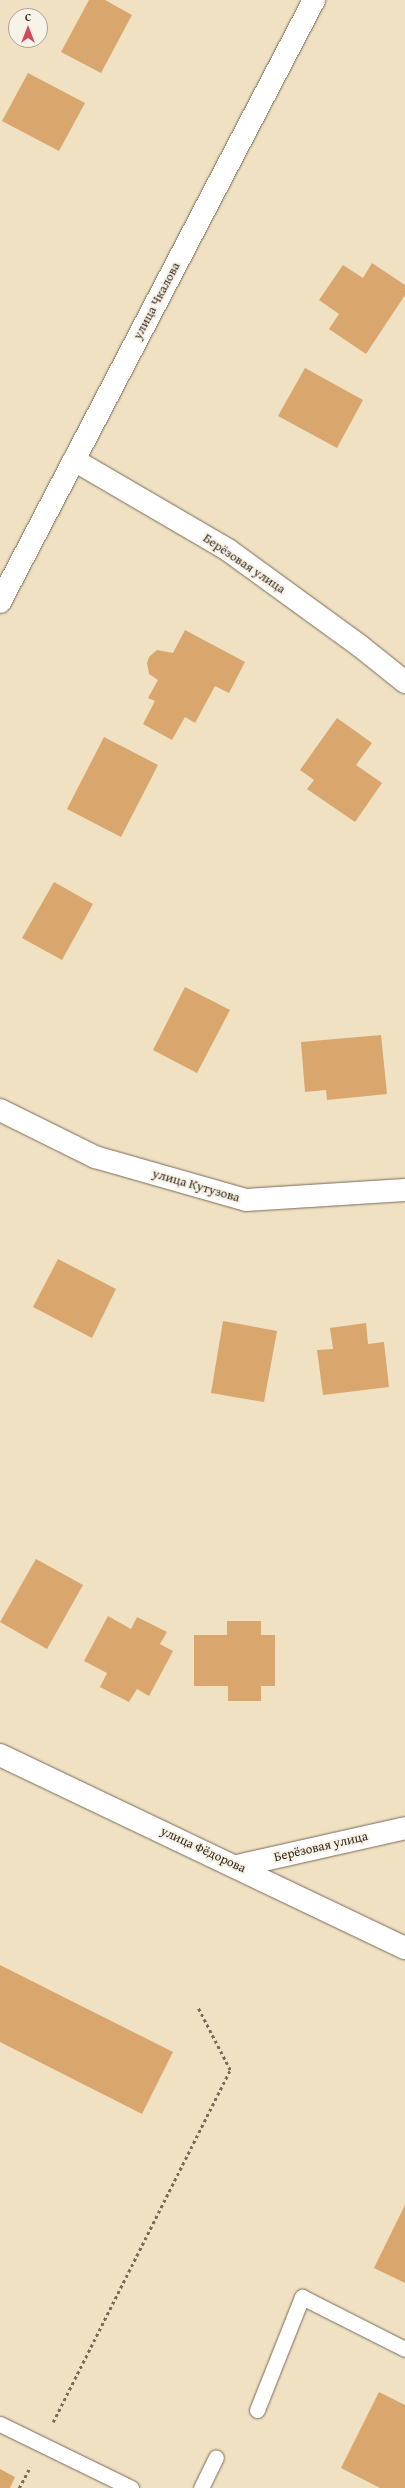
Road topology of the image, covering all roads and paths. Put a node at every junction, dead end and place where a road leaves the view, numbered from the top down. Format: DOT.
graph roads {
  1 [pos="314,0"];
  2 [pos="74,460"];
  3 [pos="0,602"];
  4 [pos="405,682"];
  5 [pos="0,1110"];
  6 [pos="405,1190"];
  7 [pos="0,1755"];
  8 [pos="405,1828"];
  9 [pos="237,1866"];
  10 [pos="405,1948"];
  11 [pos="198,2008"];
  12 [pos="405,2349"];
  13 [pos="257,2410"];
  14 [pos="0,2424"];
  15 [pos="42,2445"];
  16 [pos="216,2457"];
  17 [pos="19,2488"];
  18 [pos="131,2488"];
  19 [pos="200,2488"];
  1 -- 2 [label="street, улица Чкалова"];
  2 -- 3 [label="street, улица Чкалова"];
  2 -- 4 [label="street, Берёзовая улица"];
  5 -- 6 [label="street, улица Кутузова"];
  7 -- 9 [label="street, улица Фёдорова"];
  8 -- 9 [label="street, Берёзовая улица"];
  9 -- 10 [label="street, улица Фёдорова"];
  11 -- 15 [label="path"];
  12 -- 13 [label="lane"];
  14 -- 15 [label="lane"];
  15 -- 17 [label="path"];
  15 -- 18 [label="lane"];
  16 -- 19 [label="lane"];
}
